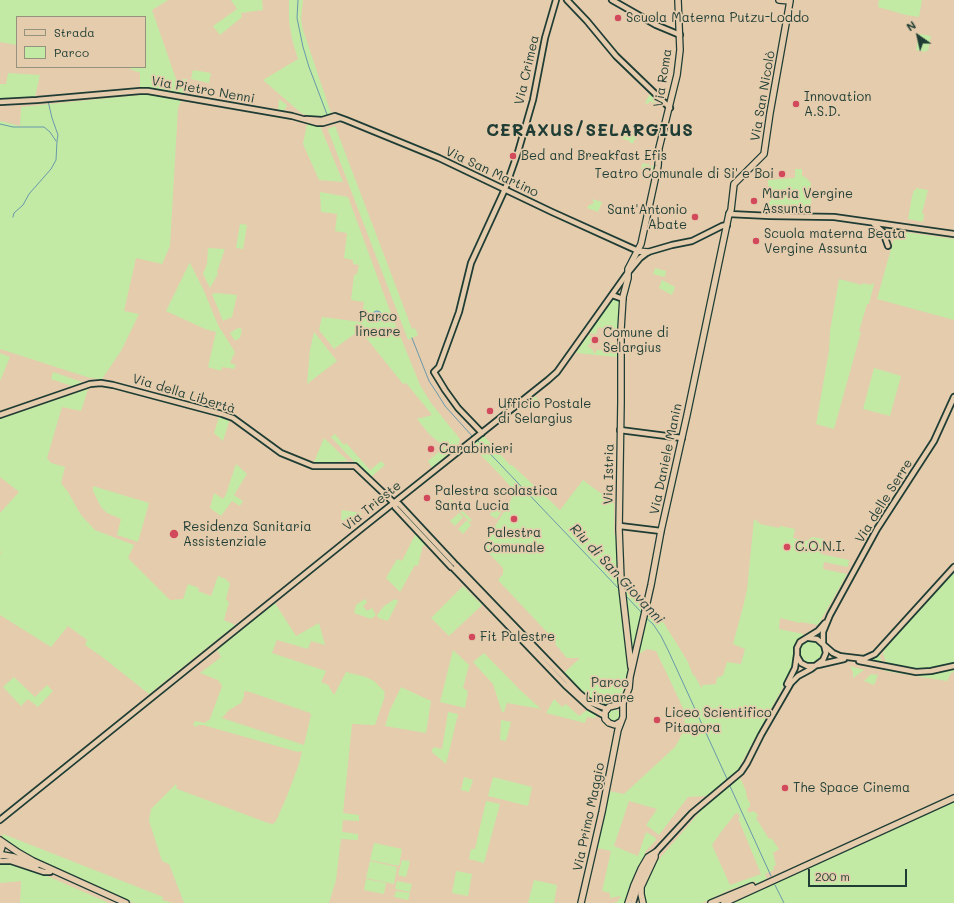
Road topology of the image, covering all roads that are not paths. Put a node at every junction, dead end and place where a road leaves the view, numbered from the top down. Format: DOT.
graph roads {
  1 [pos="556,0"];
  2 [pos="567,0"];
  3 [pos="612,0"];
  4 [pos="678,0"];
  5 [pos="780,0"];
  6 [pos="790,1"];
  7 [pos="680,35"];
  8 [pos="0,102"];
  9 [pos="670,108"];
  10 [pos="335,118"];
  11 [pos="734,184"];
  12 [pos="505,189"];
  13 [pos="729,214"];
  14 [pos="874,223"];
  15 [pos="727,225"];
  16 [pos="954,234"];
  17 [pos="888,246"];
  18 [pos="638,251"];
  19 [pos="648,252"];
  20 [pos="636,264"];
  21 [pos="629,273"];
  22 [pos="616,290"];
  23 [pos="612,295"];
  24 [pos="624,297"];
  25 [pos="954,397"];
  26 [pos="0,415"];
  27 [pos="620,430"];
  28 [pos="481,433"];
  29 [pos="682,438"];
  30 [pos="394,502"];
  31 [pos="620,526"];
  32 [pos="661,531"];
  33 [pos="454,566"];
  34 [pos="954,567"];
  35 [pos="830,615"];
  36 [pos="828,621"];
  37 [pos="809,638"];
  38 [pos="823,644"];
  39 [pos="828,649"];
  40 [pos="797,654"];
  41 [pos="839,656"];
  42 [pos="845,658"];
  43 [pos="816,666"];
  44 [pos="954,666"];
  45 [pos="630,677"];
  46 [pos="626,698"];
  47 [pos="615,706"];
  48 [pos="607,709"];
  49 [pos="623,711"];
  50 [pos="605,716"];
  51 [pos="620,722"];
  52 [pos="612,724"];
  53 [pos="617,735"];
  54 [pos="744,766"];
  55 [pos="954,798"];
  56 [pos="0,820"];
  57 [pos="0,840"];
  58 [pos="655,852"];
  59 [pos="0,854"];
  60 [pos="0,862"];
  61 [pos="50,872"];
  62 [pos="58,873"];
  63 [pos="723,900"];
  64 [pos="126,903"];
  65 [pos="581,903"];
  66 [pos="628,903"];
  67 [pos="633,903"];
  68 [pos="643,903"];
  69 [pos="710,903"];
  1 -- 12 [label="street, Via Crimea"];
  2 -- 9 [label="street"];
  3 -- 7 [label="street"];
  4 -- 7 [label="main road, Via Roma"];
  5 -- 6 [label="main road"];
  6 -- 11 [label="main road, Via San Nicolò"];
  7 -- 9 [label="main road, Via Roma"];
  8 -- 10 [label="street, Via Pietro Nenni"];
  9 -- 18 [label="main road, Via Roma"];
  10 -- 12 [label="street, Via San Martino"];
  11 -- 13 [label="main road, Via Daniele Manin"];
  12 -- 18 [label="street, Via San Martino"];
  12 -- 28 [label="street, Via Crimea"];
  13 -- 14 [label="street"];
  13 -- 15 [label="main road, Via Daniele Manin"];
  14 -- 16 [label="street"];
  14 -- 17 [label="street"];
  15 -- 19 [label="street"];
  15 -- 29 [label="main road, Via Daniele Manin"];
  18 -- 19 [label="main road"];
  18 -- 20 [label="street"];
  18 -- 21 [label="main road, Via Roma"];
  19 -- 20 [label="street, Via Trieste"];
  20 -- 21 [label="street, Via Trieste"];
  21 -- 22 [label="street, Via Trieste"];
  21 -- 24 [label="main road, Via Istria"];
  22 -- 23 [label="street, Via Trieste"];
  22 -- 24 [label="street"];
  23 -- 24 [label="street"];
  23 -- 28 [label="street, Via Trieste"];
  24 -- 27 [label="main road, Via Istria"];
  25 -- 35 [label="street, Via delle Serre"];
  26 -- 30 [label="street, Via della Libertà"];
  27 -- 29 [label="street"];
  27 -- 31 [label="main road, Via Istria"];
  28 -- 30 [label="street, Via Trieste"];
  29 -- 32 [label="main road, Via Daniele Manin"];
  30 -- 33 [label="street"];
  30 -- 56 [label="street, Via Trieste"];
  31 -- 32 [label="street"];
  31 -- 45 [label="main road, Via Istria"];
  32 -- 45 [label="main road, Via Daniele Manin"];
  33 -- 48 [label="street"];
  33 -- 50 [label="street"];
  34 -- 41 [label="street"];
  35 -- 36 [label="street"];
  35 -- 37 [label="street"];
  36 -- 38 [label="street"];
  36 -- 39 [label="street"];
  37 -- 38 [label="street"];
  37 -- 40 [label="street"];
  38 -- 39 [label="street"];
  38 -- 43 [label="street"];
  39 -- 41 [label="street"];
  40 -- 43 [label="street"];
  40 -- 54 [label="street"];
  41 -- 42 [label="street"];
  42 -- 43 [label="street"];
  42 -- 44 [label="street"];
  43 -- 54 [label="street"];
  45 -- 46 [label="main road, Via Daniele Manin"];
  46 -- 47 [label="main road"];
  46 -- 49 [label="main road, Via Daniele Manin"];
  47 -- 48 [label="main road"];
  47 -- 49 [label="main road"];
  48 -- 50 [label="main road"];
  49 -- 51 [label="main road"];
  50 -- 52 [label="main road"];
  51 -- 52 [label="main road"];
  51 -- 53 [label="main road, Via Primo Maggio"];
  52 -- 53 [label="main road"];
  53 -- 65 [label="main road, Via Primo Maggio"];
  54 -- 58 [label="street"];
  55 -- 63 [label="main road"];
  57 -- 59 [label="main road"];
  57 -- 62 [label="main road"];
  58 -- 66 [label="main road"];
  58 -- 67 [label="street"];
  58 -- 68 [label="main road"];
  59 -- 61 [label="main road"];
  60 -- 61 [label="street"];
  61 -- 62 [label="main road"];
  62 -- 64 [label="main road"];
  63 -- 69 [label="main road"];
}
